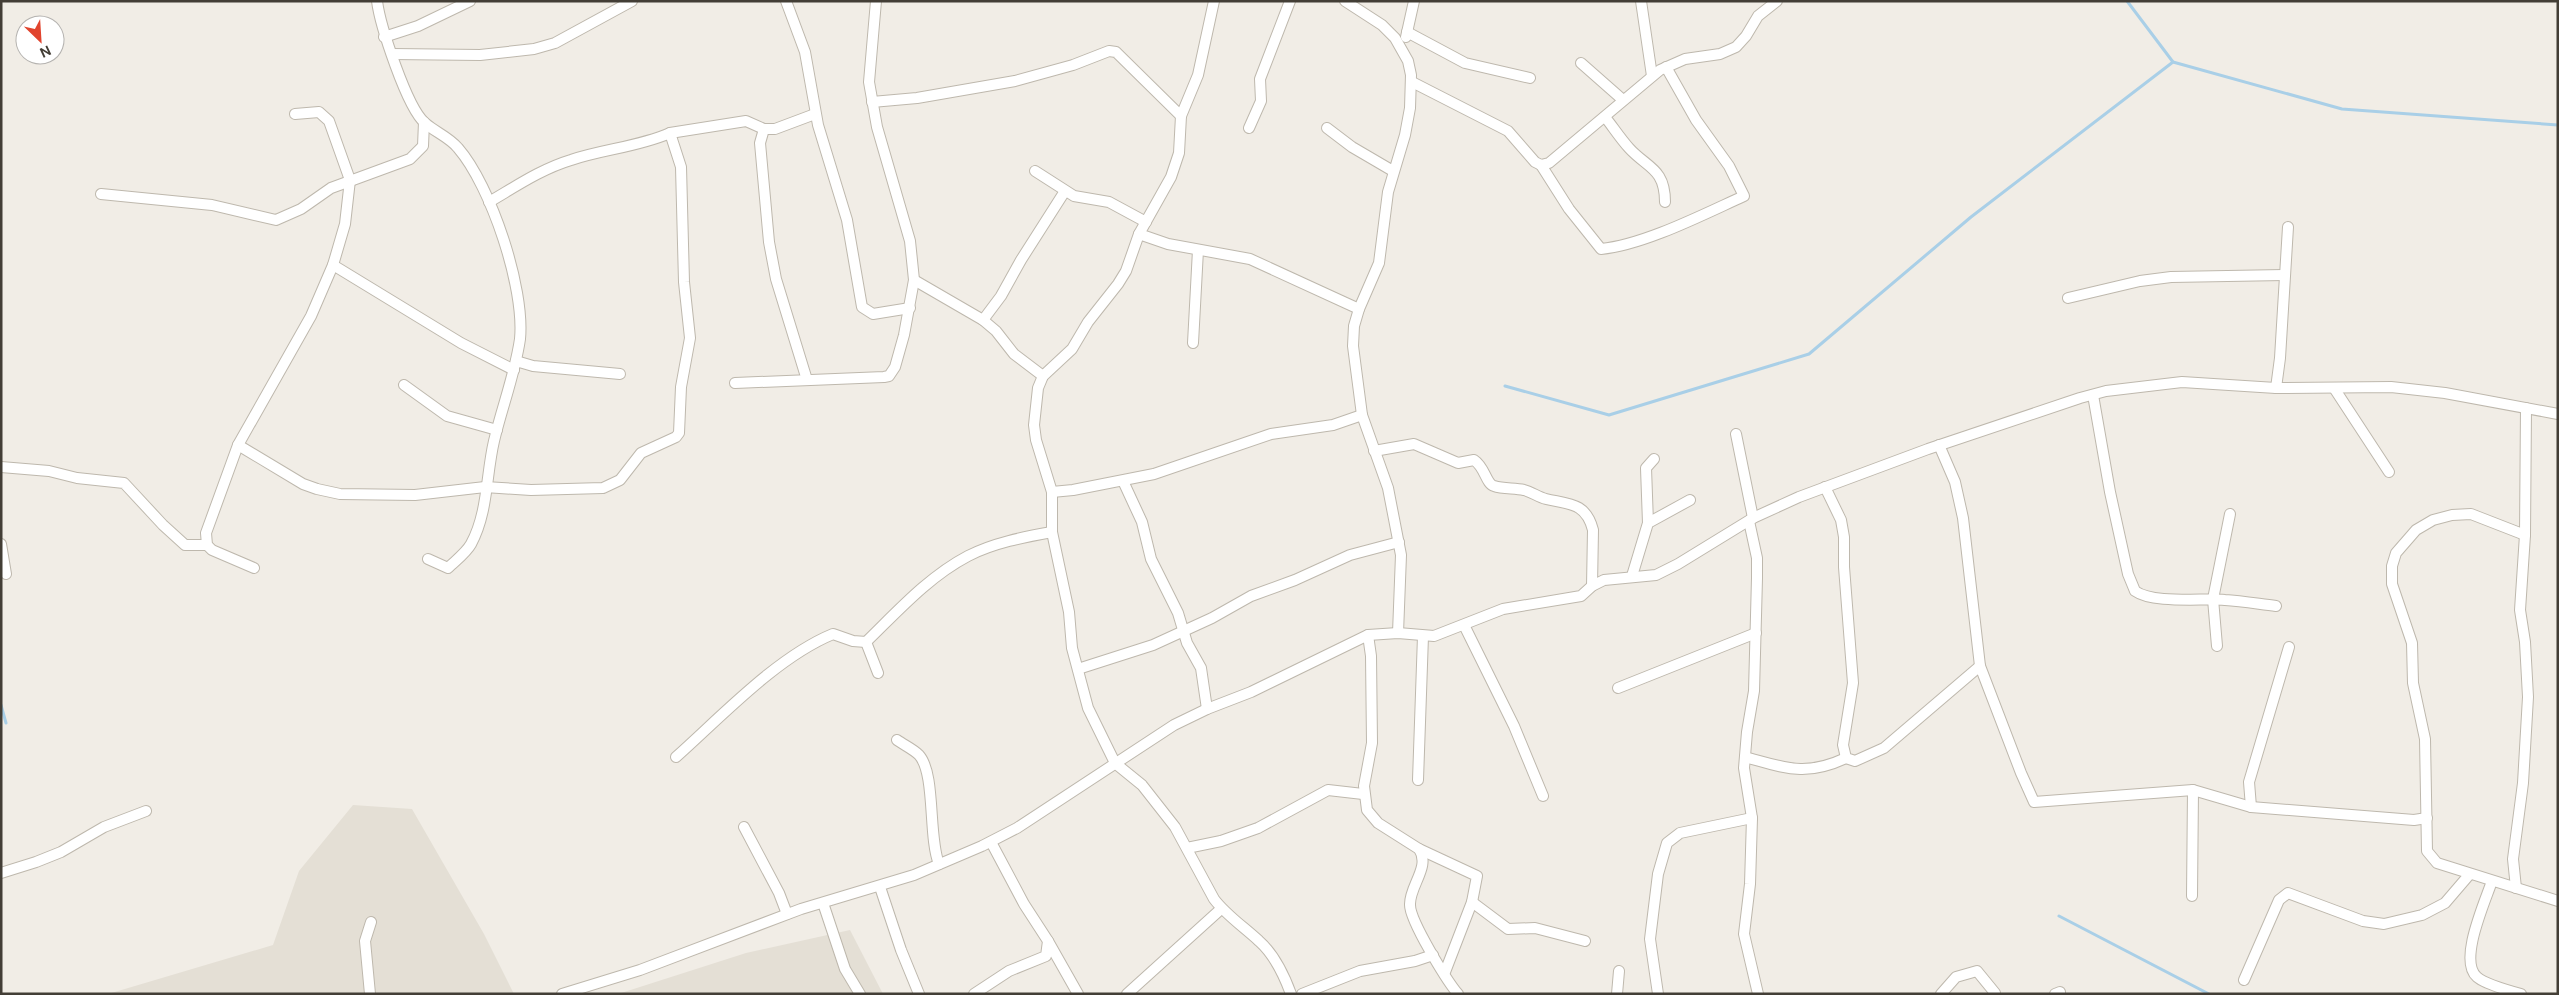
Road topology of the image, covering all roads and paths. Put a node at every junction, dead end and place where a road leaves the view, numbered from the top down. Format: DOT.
graph roads {
  1 [pos="377,1"];
  2 [pos="470,1"];
  3 [pos="632,1"];
  4 [pos="786,1"];
  5 [pos="876,1"];
  6 [pos="1214,1"];
  7 [pos="1290,1"];
  8 [pos="1344,1"];
  9 [pos="1414,1"];
  10 [pos="1641,1"];
  11 [pos="1777,1"];
  12 [pos="1407,32"];
  13 [pos="384,36"];
  14 [pos="1402,48"];
  15 [pos="392,54"];
  16 [pos="1581,63"];
  17 [pos="1666,67"];
  18 [pos="1652,76"];
  19 [pos="1530,78"];
  20 [pos="1412,82"];
  21 [pos="1623,100"];
  22 [pos="872,102"];
  23 [pos="295,114"];
  24 [pos="815,114"];
  25 [pos="1181,116"];
  26 [pos="1605,117"];
  27 [pos="424,122"];
  28 [pos="1249,128"];
  29 [pos="1328,128"];
  30 [pos="764,129"];
  31 [pos="670,133"];
  32 [pos="1541,165"];
  33 [pos="1034,170"];
  34 [pos="1393,172"];
  35 [pos="350,180"];
  36 [pos="1065,191"];
  37 [pos="101,194"];
  38 [pos="489,202"];
  39 [pos="1664,202"];
  40 [pos="1146,222"];
  41 [pos="2288,227"];
  42 [pos="1139,234"];
  43 [pos="1198,250"];
  44 [pos="333,265"];
  45 [pos="2284,275"];
  46 [pos="914,280"];
  47 [pos="2068,298"];
  48 [pos="910,308"];
  49 [pos="1359,309"];
  50 [pos="983,320"];
  51 [pos="1193,343"];
  52 [pos="515,366"];
  53 [pos="620,374"];
  54 [pos="1043,376"];
  55 [pos="807,380"];
  56 [pos="736,383"];
  57 [pos="404,385"];
  58 [pos="2276,388"];
  59 [pos="2334,388"];
  60 [pos="2092,395"];
  61 [pos="2526,408"];
  62 [pos="1362,414"];
  63 [pos="2558,414"];
  64 [pos="497,430"];
  65 [pos="1736,434"];
  66 [pos="238,445"];
  67 [pos="1939,445"];
  68 [pos="1374,452"];
  69 [pos="1654,459"];
  70 [pos="1,467"];
  71 [pos="2388,472"];
  72 [pos="1123,480"];
  73 [pos="485,487"];
  74 [pos="1826,487"];
  75 [pos="1052,492"];
  76 [pos="1690,500"];
  77 [pos="2230,514"];
  78 [pos="1751,520"];
  79 [pos="1648,523"];
  80 [pos="1052,532"];
  81 [pos="2525,535"];
  82 [pos="1399,542"];
  83 [pos="1,544"];
  84 [pos="207,545"];
  85 [pos="428,558"];
  86 [pos="254,568"];
  87 [pos="6,574"];
  88 [pos="1632,576"];
  89 [pos="1592,586"];
  90 [pos="2213,599"];
  91 [pos="2276,606"];
  92 [pos="1464,625"];
  93 [pos="1183,632"];
  94 [pos="1398,633"];
  95 [pos="1756,633"];
  96 [pos="1368,635"];
  97 [pos="1423,636"];
  98 [pos="866,642"];
  99 [pos="2217,646"];
  100 [pos="2289,647"];
  101 [pos="1980,666"];
  102 [pos="1078,669"];
  103 [pos="878,672"];
  104 [pos="1618,688"];
  105 [pos="1207,709"];
  106 [pos="897,740"];
  107 [pos="676,756"];
  108 [pos="1744,757"];
  109 [pos="1846,758"];
  110 [pos="1115,763"];
  111 [pos="1418,780"];
  112 [pos="2193,790"];
  113 [pos="1363,794"];
  114 [pos="1543,796"];
  115 [pos="2251,807"];
  116 [pos="146,811"];
  117 [pos="1752,818"];
  118 [pos="2426,818"];
  119 [pos="744,827"];
  120 [pos="991,842"];
  121 [pos="1187,848"];
  122 [pos="1418,849"];
  123 [pos="939,864"];
  124 [pos="1,873"];
  125 [pos="2469,875"];
  126 [pos="2492,881"];
  127 [pos="880,887"];
  128 [pos="2516,888"];
  129 [pos="2192,896"];
  130 [pos="2558,901"];
  131 [pos="1472,902"];
  132 [pos="822,903"];
  133 [pos="1221,909"];
  134 [pos="787,914"];
  135 [pos="371,922"];
  136 [pos="1048,941"];
  137 [pos="1585,941"];
  138 [pos="1433,955"];
  139 [pos="1619,971"];
  140 [pos="1445,972"];
  141 [pos="2244,980"];
  142 [pos="1995,993"];
  143 [pos="370,994"];
  144 [pos="562,994"];
  145 [pos="860,994"];
  146 [pos="919,994"];
  147 [pos="974,994"];
  148 [pos="1078,994"];
  149 [pos="1128,994"];
  150 [pos="1291,994"];
  151 [pos="1302,994"];
  152 [pos="1458,994"];
  153 [pos="1618,994"];
  154 [pos="1658,994"];
  155 [pos="1758,994"];
  156 [pos="1941,994"];
  157 [pos="2055,994"];
  158 [pos="2060,994"];
  159 [pos="2521,994"];
  1 -- 13 [label="street"];
  2 -- 13 [label="street"];
  3 -- 15 [label="street"];
  4 -- 24 [label="street"];
  5 -- 22 [label="street"];
  6 -- 25 [label="street"];
  7 -- 28 [label="street"];
  8 -- 14 [label="street"];
  9 -- 12 [label="street"];
  10 -- 18 [label="street"];
  11 -- 17 [label="street"];
  12 -- 14 [label="street"];
  12 -- 19 [label="street"];
  13 -- 15 [label="street"];
  14 -- 20 [label="street"];
  15 -- 27 [label="street"];
  16 -- 21 [label="street"];
  17 -- 18 [label="street"];
  17 -- 32 [label="street"];
  18 -- 21 [label="street"];
  20 -- 32 [label="street"];
  20 -- 34 [label="street"];
  21 -- 26 [label="street"];
  22 -- 25 [label="street"];
  22 -- 46 [label="street"];
  23 -- 35 [label="street"];
  24 -- 30 [label="street"];
  24 -- 48 [label="street"];
  25 -- 40 [label="street"];
  26 -- 32 [label="street"];
  26 -- 39 [label="street"];
  27 -- 35 [label="street"];
  27 -- 38 [label="street"];
  29 -- 34 [label="street"];
  30 -- 31 [label="street"];
  30 -- 55 [label="street"];
  31 -- 38 [label="street"];
  31 -- 73 [label="street"];
  33 -- 36 [label="street"];
  34 -- 49 [label="street"];
  35 -- 37 [label="street"];
  35 -- 44 [label="street"];
  36 -- 40 [label="street"];
  36 -- 50 [label="street"];
  38 -- 52 [label="street"];
  40 -- 42 [label="street"];
  41 -- 45 [label="street"];
  42 -- 43 [label="street"];
  42 -- 54 [label="street"];
  43 -- 49 [label="street"];
  43 -- 51 [label="street"];
  44 -- 52 [label="street"];
  44 -- 66 [label="street"];
  45 -- 47 [label="street"];
  45 -- 58 [label="street"];
  46 -- 48 [label="street"];
  46 -- 50 [label="street"];
  48 -- 55 [label="street"];
  49 -- 62 [label="street"];
  50 -- 54 [label="street"];
  52 -- 53 [label="street"];
  52 -- 64 [label="street"];
  54 -- 75 [label="street"];
  55 -- 56 [label="street"];
  57 -- 64 [label="street"];
  58 -- 59 [label="street"];
  58 -- 60 [label="street"];
  59 -- 61 [label="street"];
  59 -- 71 [label="street"];
  60 -- 67 [label="street"];
  60 -- 90 [label="street"];
  61 -- 63 [label="street"];
  61 -- 81 [label="street"];
  62 -- 68 [label="street"];
  62 -- 72 [label="street"];
  64 -- 73 [label="street"];
  65 -- 78 [label="street"];
  66 -- 73 [label="street"];
  66 -- 84 [label="street"];
  67 -- 74 [label="street"];
  67 -- 101 [label="street"];
  68 -- 82 [label="street"];
  68 -- 89 [label="street"];
  69 -- 79 [label="street"];
  70 -- 84 [label="street"];
  72 -- 75 [label="street"];
  72 -- 93 [label="street"];
  73 -- 85 [label="street"];
  74 -- 78 [label="street"];
  74 -- 109 [label="street"];
  75 -- 80 [label="street"];
  76 -- 79 [label="street"];
  77 -- 90 [label="street"];
  78 -- 88 [label="street"];
  78 -- 95 [label="street"];
  79 -- 88 [label="street"];
  80 -- 98 [label="street"];
  80 -- 102 [label="street"];
  81 -- 118 [label="street"];
  81 -- 128 [label="street"];
  82 -- 93 [label="street"];
  82 -- 94 [label="street"];
  83 -- 87 [label="street"];
  84 -- 86 [label="street"];
  88 -- 89 [label="street"];
  89 -- 92 [label="street"];
  90 -- 91 [label="street"];
  90 -- 99 [label="street"];
  92 -- 97 [label="street"];
  92 -- 114 [label="street"];
  93 -- 102 [label="street"];
  93 -- 105 [label="street"];
  94 -- 96 [label="street"];
  94 -- 97 [label="street"];
  95 -- 104 [label="street"];
  95 -- 108 [label="street"];
  96 -- 105 [label="street"];
  96 -- 113 [label="street"];
  97 -- 111 [label="street"];
  98 -- 103 [label="street"];
  98 -- 107 [label="street"];
  100 -- 115 [label="street"];
  101 -- 109 [label="street"];
  101 -- 112 [label="street"];
  102 -- 110 [label="street"];
  105 -- 110 [label="street"];
  106 -- 123 [label="street"];
  108 -- 109 [label="street"];
  108 -- 117 [label="street"];
  110 -- 120 [label="street"];
  110 -- 121 [label="street"];
  112 -- 115 [label="street"];
  112 -- 129 [label="street"];
  113 -- 121 [label="street"];
  113 -- 122 [label="street"];
  115 -- 118 [label="street"];
  116 -- 124 [label="street"];
  117 -- 154 [label="street"];
  117 -- 155 [label="street"];
  118 -- 125 [label="street"];
  119 -- 134 [label="street"];
  120 -- 123 [label="street"];
  120 -- 136 [label="street"];
  121 -- 133 [label="street"];
  122 -- 131 [label="street"];
  122 -- 138 [label="street"];
  123 -- 127 [label="street"];
  125 -- 126 [label="street"];
  125 -- 141 [label="street"];
  126 -- 128 [label="street"];
  126 -- 159 [label="street"];
  127 -- 132 [label="street"];
  127 -- 146 [label="street"];
  128 -- 130 [label="street"];
  131 -- 137 [label="street"];
  131 -- 140 [label="street"];
  132 -- 134 [label="street"];
  132 -- 145 [label="street"];
  133 -- 149 [label="street"];
  133 -- 150 [label="street"];
  134 -- 144 [label="street"];
  135 -- 143 [label="street"];
  136 -- 147 [label="street"];
  136 -- 148 [label="street"];
  138 -- 140 [label="street"];
  138 -- 151 [label="street"];
  139 -- 153 [label="street"];
  140 -- 152 [label="street"];
  142 -- 156 [label="street"];
  157 -- 158 [label="street"];
}
